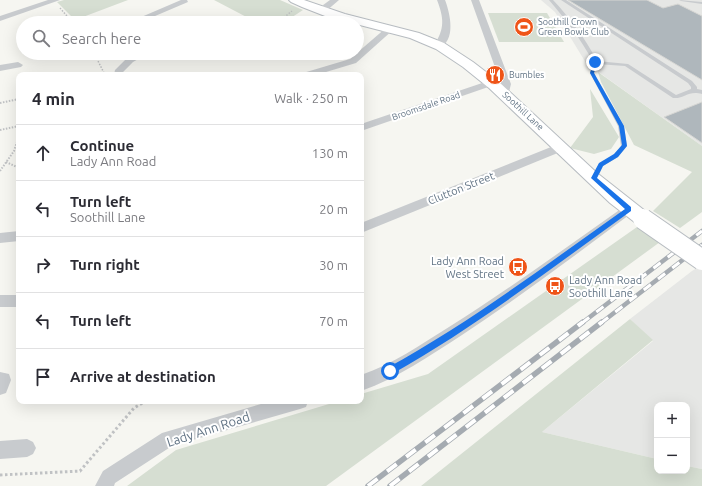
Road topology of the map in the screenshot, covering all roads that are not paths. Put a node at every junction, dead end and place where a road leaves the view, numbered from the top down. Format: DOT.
graph roads {
  1 [pos="335,0"];
  2 [pos="441,0"];
  3 [pos="475,0"];
  4 [pos="551,0"];
  5 [pos="563,0"];
  6 [pos="681,0"];
  7 [pos="54,1"];
  8 [pos="184,2"];
  9 [pos="299,2"];
  10 [pos="702,3"];
  11 [pos="322,10"];
  12 [pos="150,16"];
  13 [pos="343,16"];
  14 [pos="0,19"];
  15 [pos="364,22"];
  16 [pos="390,29"];
  17 [pos="438,45"];
  18 [pos="364,51"];
  19 [pos="130,60"];
  20 [pos="354,60"];
  21 [pos="595,62"];
  22 [pos="18,65"];
  23 [pos="0,68"];
  24 [pos="118,72"];
  25 [pos="316,72"];
  26 [pos="491,83"];
  27 [pos="694,90"];
  28 [pos="702,92"];
  29 [pos="505,94"];
  30 [pos="364,127"];
  31 [pos="561,147"];
  32 [pos="594,178"];
  33 [pos="636,214"];
  34 [pos="364,227"];
  35 [pos="16,236"];
  36 [pos="0,238"];
  37 [pos="702,260"];
  38 [pos="0,301"];
  39 [pos="16,301"];
  40 [pos="364,379"];
  41 [pos="0,380"];
  42 [pos="0,387"];
  43 [pos="290,404"];
  44 [pos="27,448"];
  45 [pos="0,450"];
  46 [pos="104,486"];
  1 -- 11 [label="street"];
  2 -- 17 [label="street"];
  3 -- 29 [label="street"];
  4 -- 21 [label="lane"];
  5 -- 27 [label="lane"];
  6 -- 10 [label="lane"];
  7 -- 14 [label="street"];
  8 -- 12 [label="street"];
  9 -- 11 [label="main road, Soothill Lane"];
  11 -- 13 [label="main road, Soothill Lane"];
  15 -- 16 [label="main road, Soothill Lane"];
  16 -- 17 [label="main road, Soothill Lane"];
  16 -- 18 [label="street"];
  17 -- 26 [label="main road, Soothill Lane"];
  19 -- 24 [label="street"];
  20 -- 25 [label="street"];
  21 -- 27 [label="lane"];
  21 -- 32 [label="lane"];
  22 -- 23 [label="street"];
  26 -- 29 [label="main road, Soothill Lane"];
  26 -- 30 [label="street, Broomsdale Road"];
  27 -- 28 [label="lane"];
  29 -- 31 [label="main road, Soothill Lane"];
  31 -- 32 [label="main road, Soothill Lane"];
  31 -- 34 [label="street, Clutton Street"];
  32 -- 33 [label="main road, Soothill Lane"];
  33 -- 37 [label="main road, Soothill Lane, bridge"];
  33 -- 40 [label="street"];
  35 -- 36 [label="street"];
  38 -- 39 [label="street"];
  41 -- 42 [label="street"];
  43 -- 46 [label="street, Lady Ann Road"];
  44 -- 45 [label="street"];
}
